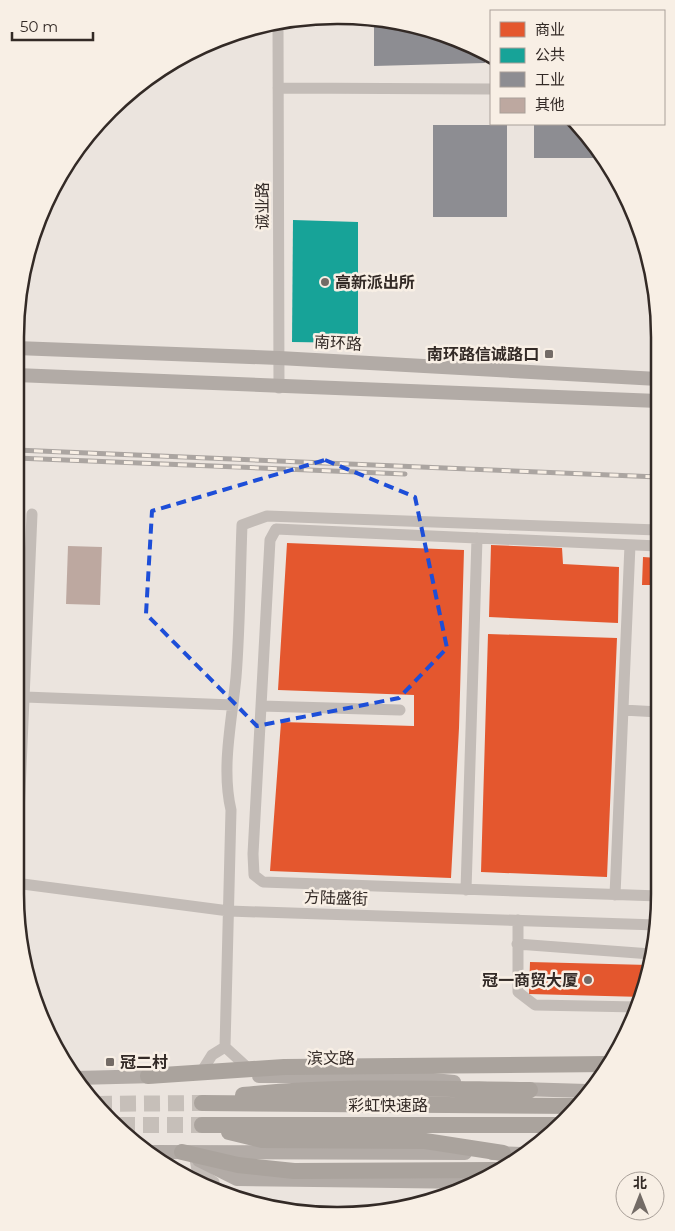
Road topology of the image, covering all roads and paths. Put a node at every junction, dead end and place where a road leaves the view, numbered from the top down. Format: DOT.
graph roads {
  1 [pos="278,30"];
  2 [pos="278,88"];
  3 [pos="490,88"];
  4 [pos="24,348"];
  5 [pos="279,358"];
  6 [pos="24,375"];
  7 [pos="651,379"];
  8 [pos="279,388"];
  9 [pos="651,401"];
  10 [pos="32,514"];
  11 [pos="651,530"];
  12 [pos="477,538"];
  13 [pos="630,545"];
  14 [pos="651,546"];
  15 [pos="24,576"];
  16 [pos="29,576"];
  17 [pos="25,697"];
  18 [pos="233,705"];
  19 [pos="261,706"];
  20 [pos="400,710"];
  21 [pos="623,710"];
  22 [pos="651,712"];
  23 [pos="24,718"];
  24 [pos="24,884"];
  25 [pos="466,890"];
  26 [pos="614,895"];
  27 [pos="651,896"];
  28 [pos="229,910"];
  29 [pos="518,920"];
  30 [pos="650,925"];
  31 [pos="517,944"];
  32 [pos="645,954"];
  33 [pos="630,1007"];
  34 [pos="225,1047"];
  35 [pos="600,1064"];
  36 [pos="249,1069"];
  37 [pos="202,1071"];
  38 [pos="148,1076"];
  39 [pos="84,1078"];
  40 [pos="530,1090"];
  41 [pos="580,1091"];
  42 [pos="567,1106"];
  43 [pos="548,1125"];
  44 [pos="162,1153"];
  45 [pos="503,1153"];
  46 [pos="513,1154"];
  47 [pos="189,1156"];
  48 [pos="485,1170"];
  49 [pos="231,1176"];
  50 [pos="208,1179"];
  51 [pos="461,1182"];
  52 [pos="217,1183"];
  1 -- 2 [label="street, 诚业路"];
  2 -- 3 [label="street"];
  2 -- 5 [label="street, 诚业路"];
  4 -- 5 [label="main road, 南环路"];
  5 -- 7 [label="main road, 南环路"];
  5 -- 8 [label="street, 诚业路"];
  6 -- 8 [label="main road"];
  8 -- 9 [label="main road"];
  10 -- 16 [label="street"];
  11 -- 18 [label="street"];
  12 -- 13 [label="street"];
  12 -- 19 [label="street"];
  12 -- 25 [label="street"];
  13 -- 14 [label="street"];
  13 -- 21 [label="street"];
  15 -- 16 [label="street"];
  16 -- 17 [label="street"];
  17 -- 18 [label="street"];
  17 -- 23 [label="street"];
  18 -- 28 [label="street"];
  19 -- 20 [label="street"];
  19 -- 25 [label="street"];
  21 -- 22 [label="street"];
  21 -- 26 [label="street"];
  24 -- 28 [label="street, 方陆盛街"];
  25 -- 26 [label="street"];
  26 -- 27 [label="street"];
  28 -- 29 [label="street, 方陆盛街"];
  28 -- 34 [label="street"];
  29 -- 30 [label="street, 方陆盛街"];
  29 -- 31 [label="street"];
  31 -- 32 [label="street"];
  31 -- 33 [label="street"];
  34 -- 36 [label="street"];
  34 -- 37 [label="street"];
  35 -- 36 [label="highway"];
  36 -- 37 [label="highway"];
  37 -- 38 [label="highway"];
  38 -- 39 [label="main road, 滨文路"];
  38 -- 40 [label="main road, 滨文路"];
  40 -- 41 [label="main road, 滨文路"];
  40 -- 42 [label="highway, 彩虹快速路"];
  43 -- 45 [label="highway, 彩虹快速路"];
  44 -- 47 [label="main road"];
  45 -- 46 [label="main road"];
  45 -- 47 [label="main road"];
  47 -- 48 [label="highway"];
  47 -- 49 [label="main road"];
  47 -- 50 [label="street"];
  49 -- 51 [label="main road"];
  49 -- 52 [label="street"];
}
